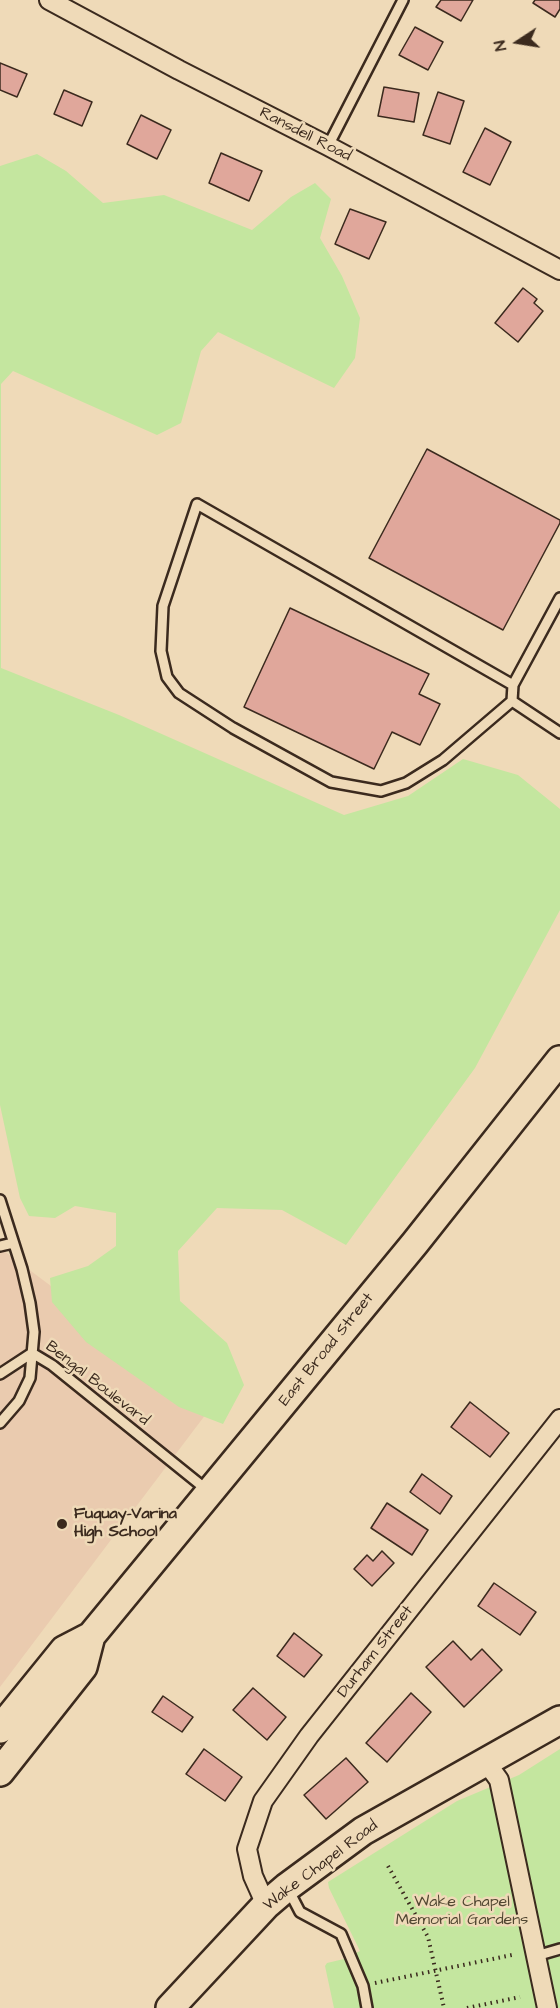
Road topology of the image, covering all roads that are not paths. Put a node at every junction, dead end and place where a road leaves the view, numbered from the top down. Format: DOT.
graph roads {
  1 [pos="49,0"];
  2 [pos="403,0"];
  3 [pos="328,146"];
  4 [pos="560,270"];
  5 [pos="560,598"];
  6 [pos="513,686"];
  7 [pos="512,700"];
  8 [pos="560,733"];
  9 [pos="560,1060"];
  10 [pos="0,1200"];
  11 [pos="13,1243"];
  12 [pos="0,1246"];
  13 [pos="32,1353"];
  14 [pos="0,1374"];
  15 [pos="560,1419"];
  16 [pos="0,1423"];
  17 [pos="210,1493"];
  18 [pos="92,1636"];
  19 [pos="560,1719"];
  20 [pos="0,1729"];
  21 [pos="486,1762"];
  22 [pos="0,1772"];
  23 [pos="287,1887"];
  24 [pos="266,1905"];
  25 [pos="560,1949"];
  26 [pos="536,1956"];
  27 [pos="170,2008"];
  28 [pos="367,2008"];
  29 [pos="547,2008"];
  1 -- 3 [label="street, Ransdell Road"];
  2 -- 3 [label="lane"];
  3 -- 4 [label="street, Ransdell Road"];
  5 -- 6 [label="lane"];
  6 -- 7 [label="lane"];
  6 -- 7 [label="lane"];
  7 -- 8 [label="lane"];
  9 -- 17 [label="main road, East Broad Street"];
  10 -- 11 [label="lane, Bengal Boulevard"];
  11 -- 12 [label="lane"];
  11 -- 13 [label="lane, Bengal Boulevard"];
  13 -- 14 [label="lane"];
  13 -- 16 [label="lane"];
  13 -- 17 [label="lane, Bengal Boulevard"];
  15 -- 24 [label="street, Durham Street"];
  17 -- 18 [label="main road, East Broad Street"];
  18 -- 20 [label="main road, East Broad Street"];
  18 -- 22 [label="main road, East Broad Street"];
  19 -- 21 [label="main road, Wake Chapel Road"];
  21 -- 23 [label="main road, Wake Chapel Road"];
  21 -- 26 [label="street"];
  23 -- 24 [label="main road, Wake Chapel Road"];
  23 -- 28 [label="lane"];
  24 -- 27 [label="main road, Wake Chapel Road"];
  25 -- 26 [label="lane"];
  26 -- 29 [label="street"];
}
